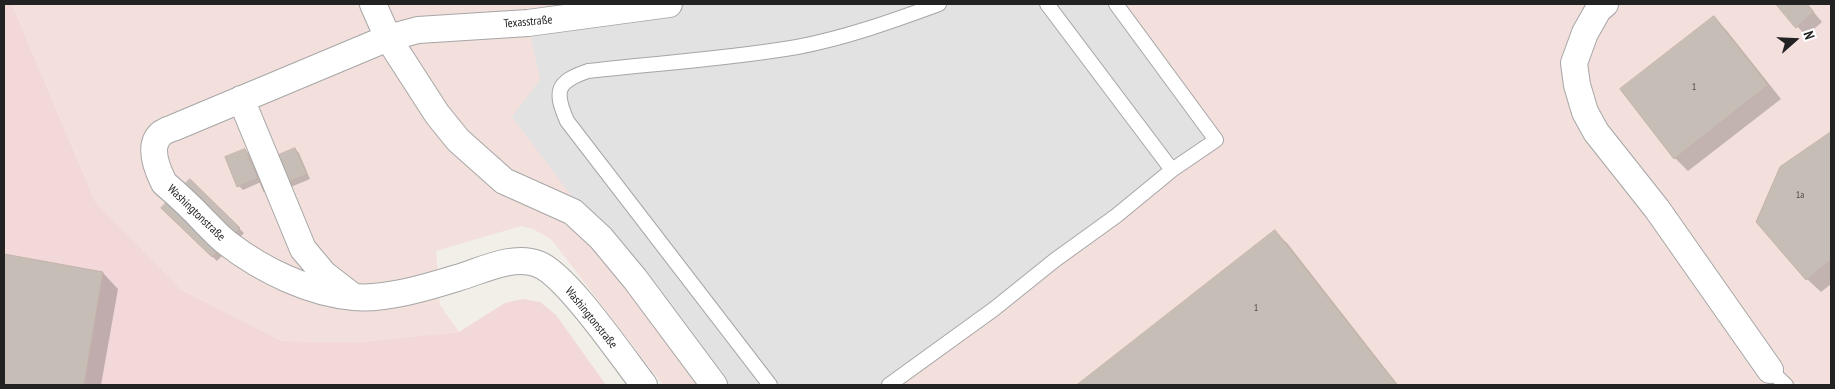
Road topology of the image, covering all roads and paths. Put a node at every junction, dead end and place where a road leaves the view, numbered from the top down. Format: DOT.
graph roads {
  1 [pos="373,4"];
  2 [pos="669,4"];
  3 [pos="939,4"];
  4 [pos="1047,4"];
  5 [pos="1116,4"];
  6 [pos="1602,7"];
  7 [pos="388,38"];
  8 [pos="241,99"];
  9 [pos="1172,170"];
  10 [pos="355,298"];
  11 [pos="1778,377"];
  12 [pos="644,385"];
  13 [pos="714,385"];
  14 [pos="770,385"];
  15 [pos="889,385"];
  1 -- 7 [label="street"];
  2 -- 7 [label="street, Texasstraße"];
  3 -- 14 [label="lane"];
  4 -- 9 [label="lane"];
  5 -- 9 [label="lane"];
  6 -- 11 [label="street"];
  7 -- 8 [label="street, Washingtonstraße"];
  7 -- 13 [label="street"];
  8 -- 10 [label="street"];
  8 -- 10 [label="street, Washingtonstraße"];
  9 -- 15 [label="lane"];
  10 -- 12 [label="street, Washingtonstraße"];
}
